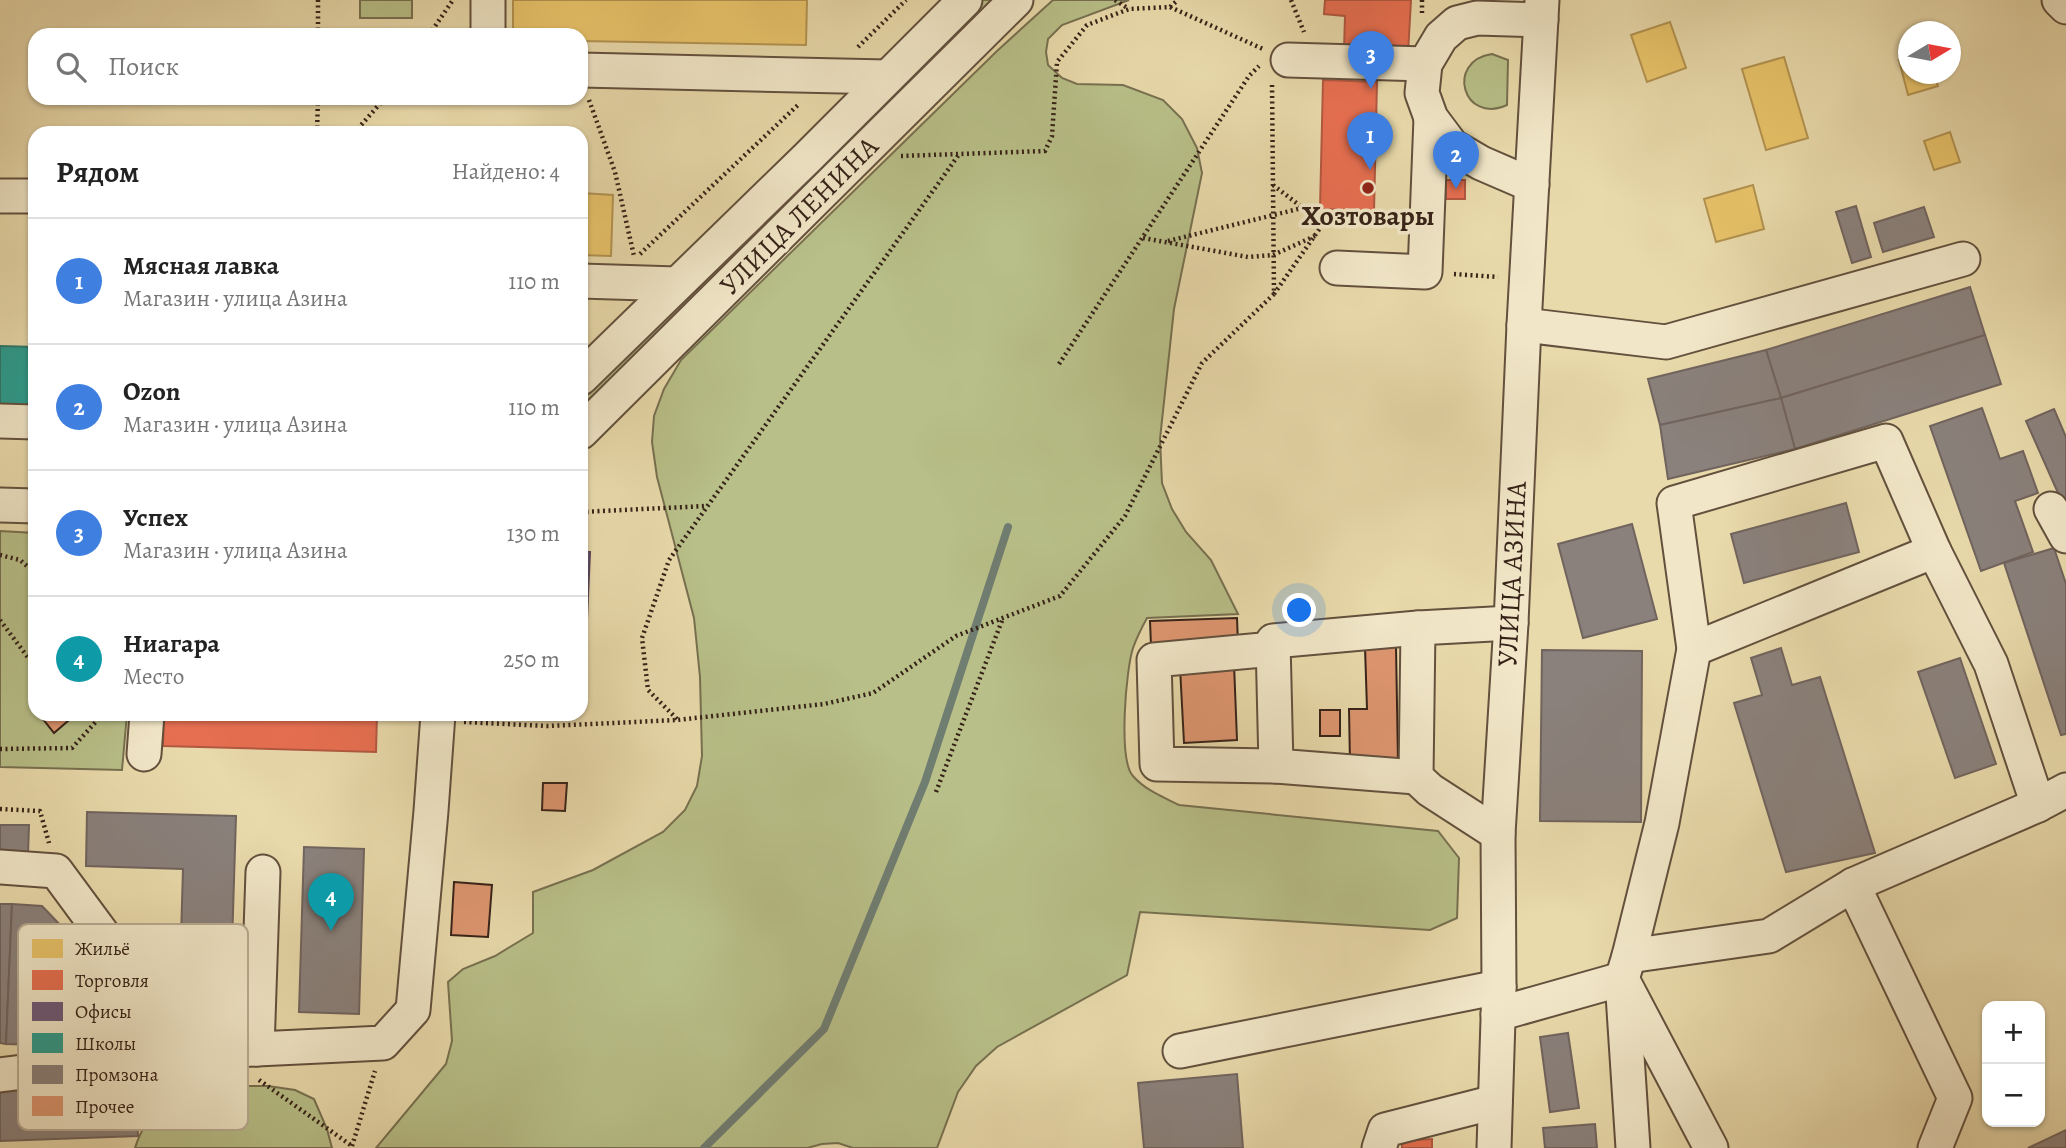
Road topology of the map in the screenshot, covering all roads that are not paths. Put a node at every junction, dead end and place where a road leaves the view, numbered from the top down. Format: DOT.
graph roads {
  1 [pos="488,0"];
  2 [pos="965,0"];
  3 [pos="1016,0"];
  4 [pos="2059,0"];
  5 [pos="2066,7"];
  6 [pos="1542,10"];
  7 [pos="488,28"];
  8 [pos="1280,57"];
  9 [pos="1425,64"];
  10 [pos="887,77"];
  11 [pos="588,79"];
  12 [pos="1431,118"];
  13 [pos="1532,185"];
  14 [pos="0,196"];
  15 [pos="28,196"];
  16 [pos="1963,259"];
  17 [pos="1337,268"];
  18 [pos="588,281"];
  19 [pos="677,284"];
  20 [pos="1524,325"];
  21 [pos="588,371"];
  22 [pos="0,421"];
  23 [pos="28,422"];
  24 [pos="588,425"];
  25 [pos="0,505"];
  26 [pos="28,506"];
  27 [pos="1934,551"];
  28 [pos="1511,623"];
  29 [pos="1418,628"];
  30 [pos="1273,649"];
  31 [pos="1694,649"];
  32 [pos="146,721"];
  33 [pos="437,721"];
  34 [pos="144,754"];
  35 [pos="1276,766"];
  36 [pos="1416,778"];
  37 [pos="2052,797"];
  38 [pos="1498,834"];
  39 [pos="0,867"];
  40 [pos="263,872"];
  41 [pos="1853,885"];
  42 [pos="95,924"];
  43 [pos="1625,968"];
  44 [pos="1498,1001"];
  45 [pos="248,1049"];
  46 [pos="257,1049"];
  47 [pos="1180,1051"];
  48 [pos="18,1073"];
  49 [pos="0,1075"];
  50 [pos="1495,1102"];
  51 [pos="1379,1148"];
  52 [pos="1494,1148"];
  53 [pos="1633,1148"];
  54 [pos="1711,1148"];
  55 [pos="1935,1148"];
  1 -- 7 [label="street"];
  2 -- 10 [label="street, УЛИЦА ЛЕНИНА"];
  3 -- 24 [label="street, УЛИЦА ЛЕНИНА"];
  4 -- 5 [label="street"];
  6 -- 9 [label="street"];
  6 -- 13 [label="street, УЛИЦА АЗИНА"];
  8 -- 9 [label="street"];
  9 -- 12 [label="street"];
  10 -- 11 [label="street"];
  10 -- 19 [label="street, УЛИЦА ЛЕНИНА"];
  12 -- 13 [label="street"];
  12 -- 17 [label="street"];
  13 -- 20 [label="street, УЛИЦА АЗИНА"];
  14 -- 15 [label="street"];
  16 -- 20 [label="street"];
  18 -- 19 [label="street"];
  19 -- 21 [label="street, УЛИЦА ЛЕНИНА"];
  20 -- 28 [label="street, УЛИЦА АЗИНА"];
  22 -- 23 [label="street"];
  25 -- 26 [label="street"];
  27 -- 31 [label="street"];
  27 -- 31 [label="street"];
  27 -- 37 [label="street"];
  28 -- 29 [label="street"];
  28 -- 38 [label="street, УЛИЦА АЗИНА"];
  29 -- 30 [label="street"];
  29 -- 36 [label="street"];
  30 -- 35 [label="street"];
  30 -- 35 [label="street"];
  31 -- 43 [label="street"];
  32 -- 34 [label="street"];
  33 -- 46 [label="street"];
  35 -- 36 [label="street"];
  36 -- 38 [label="street"];
  37 -- 41 [label="street"];
  38 -- 44 [label="street, УЛИЦА АЗИНА"];
  39 -- 42 [label="street"];
  40 -- 46 [label="street"];
  41 -- 43 [label="street"];
  41 -- 55 [label="street"];
  43 -- 44 [label="street"];
  43 -- 53 [label="street"];
  43 -- 54 [label="street"];
  44 -- 47 [label="street"];
  44 -- 50 [label="street, УЛИЦА АЗИНА"];
  45 -- 46 [label="street"];
  48 -- 49 [label="street"];
  50 -- 51 [label="street"];
  50 -- 52 [label="street, УЛИЦА АЗИНА"];
}
